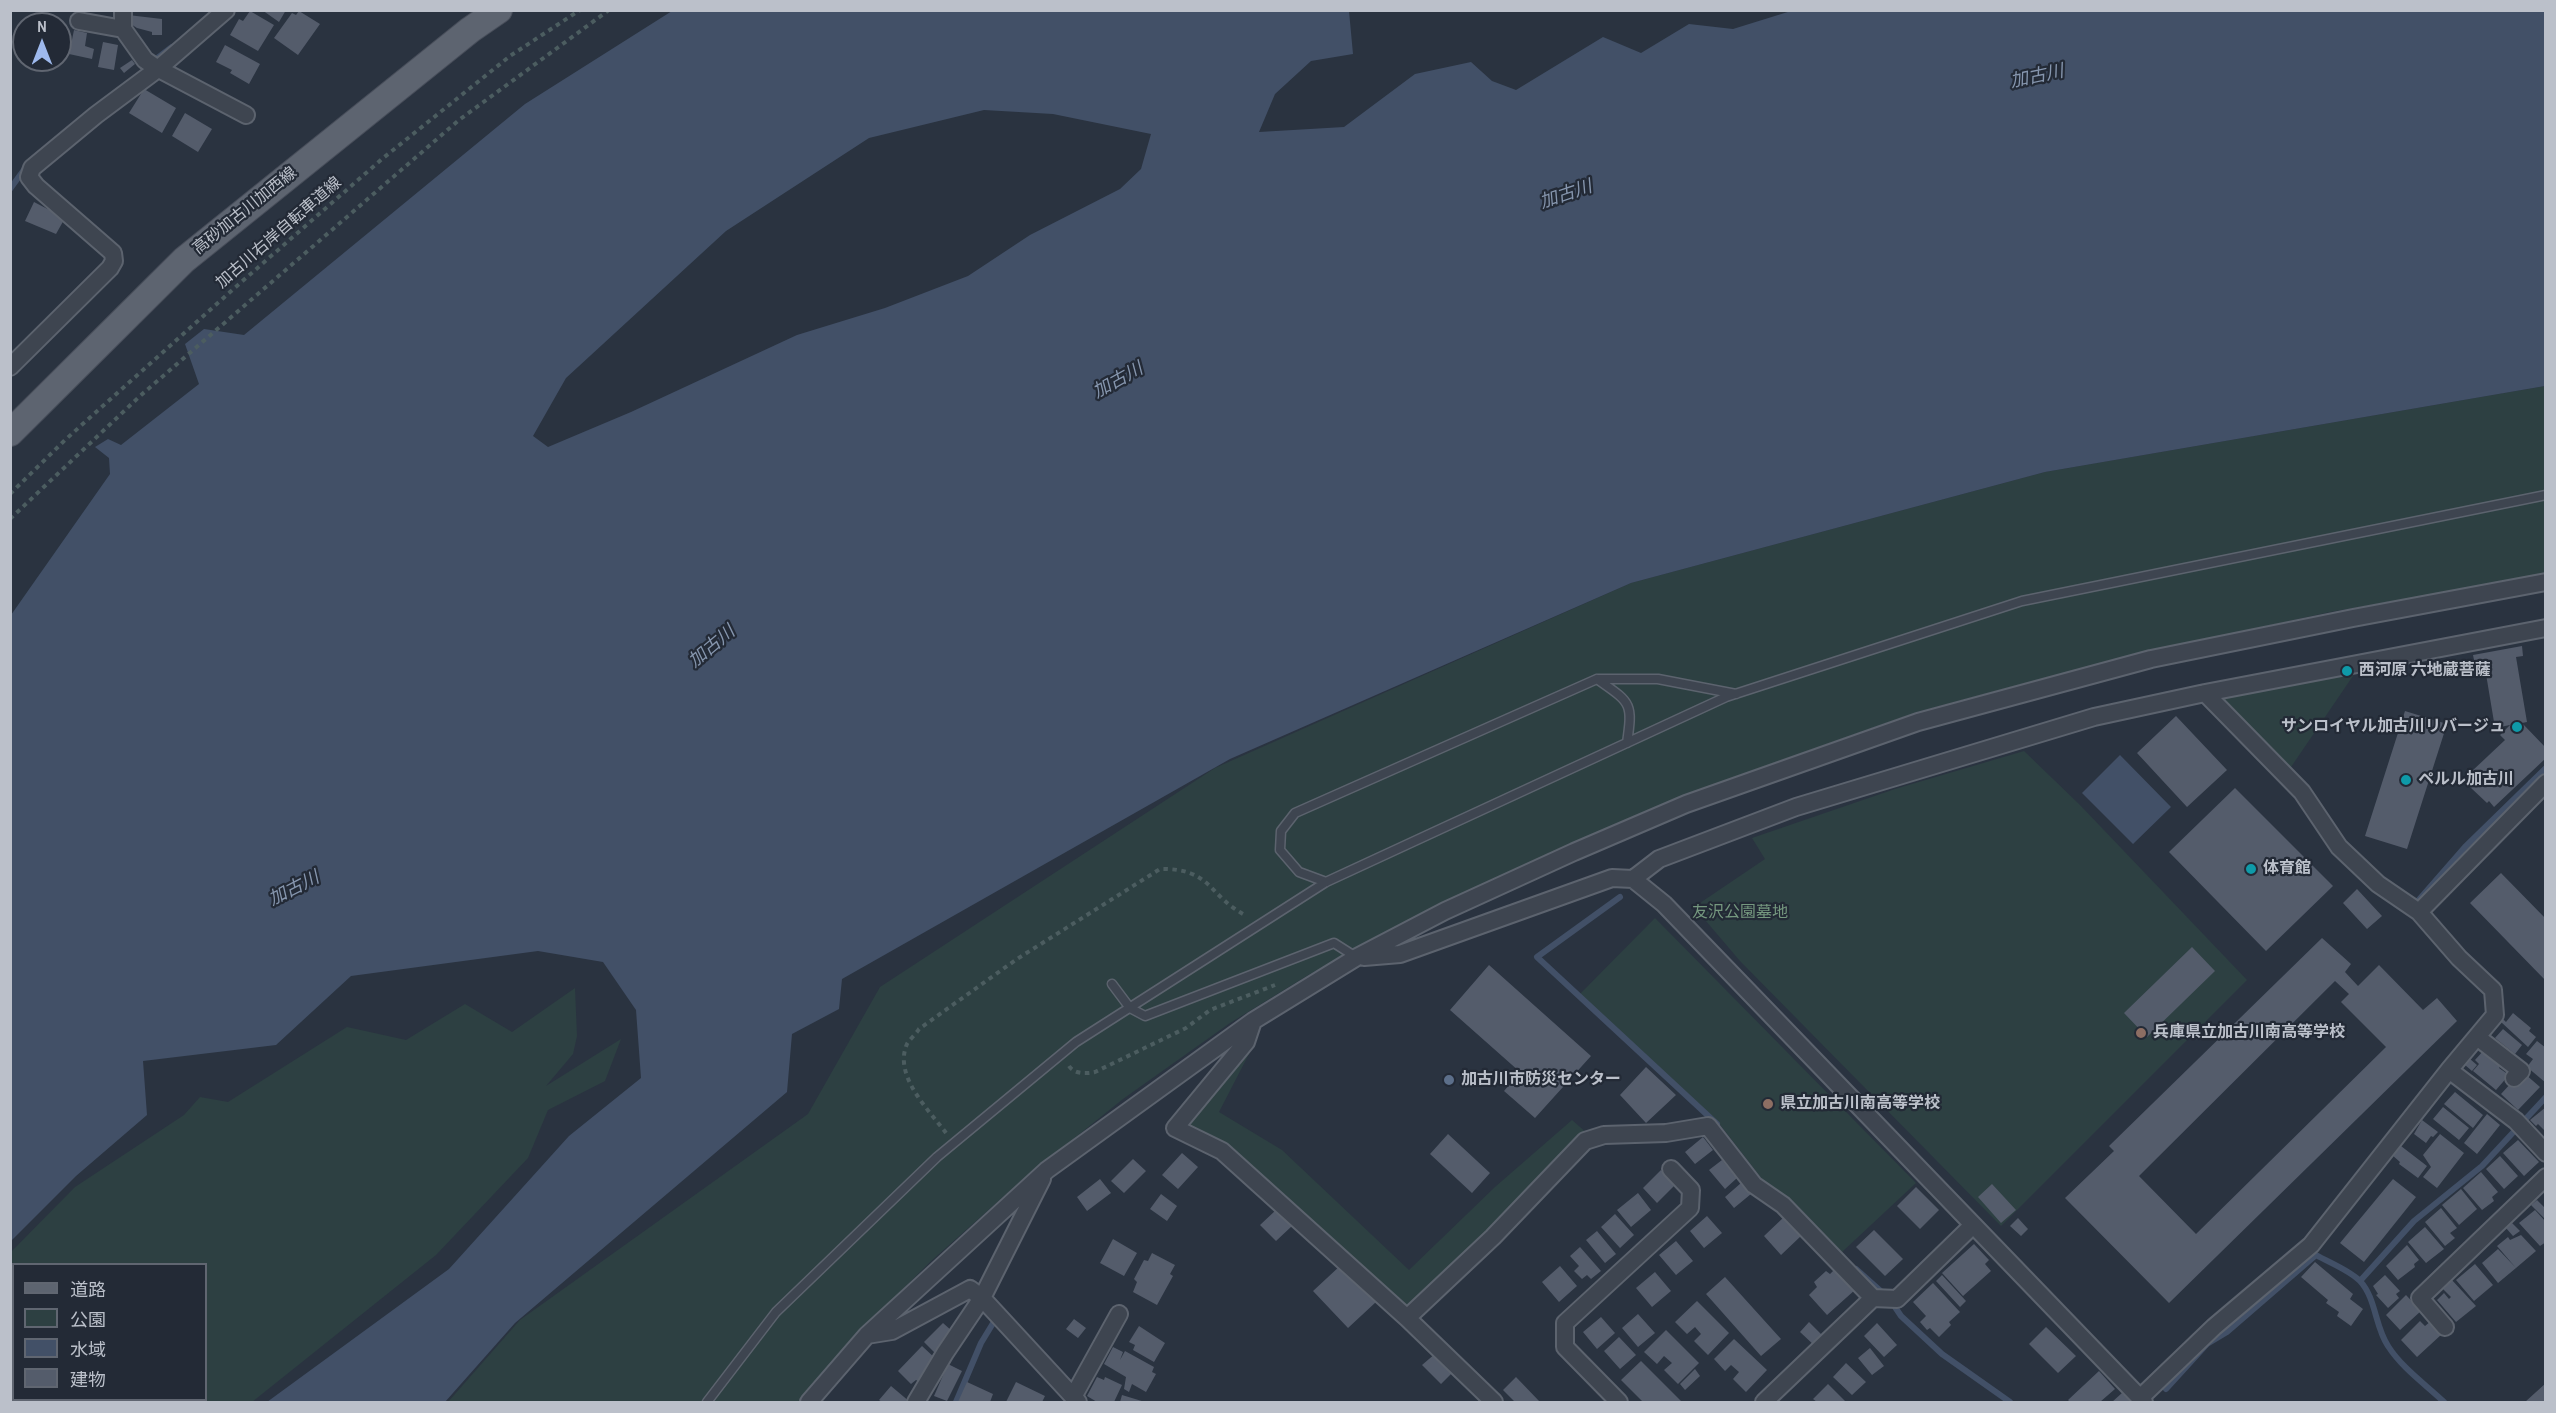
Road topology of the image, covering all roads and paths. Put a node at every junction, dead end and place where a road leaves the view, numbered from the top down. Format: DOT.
graph roads {
  1 [pos="123,10"];
  2 [pos="226,10"];
  3 [pos="499,10"];
  4 [pos="580,10"];
  5 [pos="609,10"];
  6 [pos="475,20"];
  7 [pos="79,21"];
  8 [pos="123,29"];
  9 [pos="153,65"];
  10 [pos="246,115"];
  11 [pos="10,367"];
  12 [pos="10,433"];
  13 [pos="10,494"];
  14 [pos="2546,495"];
  15 [pos="10,519"];
  16 [pos="2546,582"];
  17 [pos="2546,628"];
  18 [pos="1597,679"];
  19 [pos="2205,693"];
  20 [pos="1736,694"];
  21 [pos="1627,743"];
  22 [pos="2546,783"];
  23 [pos="1633,879"];
  24 [pos="1326,882"];
  25 [pos="2419,912"];
  26 [pos="1262,924"];
  27 [pos="1357,957"];
  28 [pos="1112,984"];
  29 [pos="1276,985"];
  30 [pos="1130,1008"];
  31 [pos="1253,1021"];
  32 [pos="2477,1037"];
  33 [pos="1061,1055"];
  34 [pos="2449,1070"];
  35 [pos="2514,1078"];
  36 [pos="953,1144"];
  37 [pos="2546,1153"];
  38 [pos="1671,1169"];
  39 [pos="1047,1170"];
  40 [pos="2546,1177"];
  41 [pos="1972,1226"];
  42 [pos="982,1298"];
  43 [pos="1873,1298"];
  44 [pos="1119,1314"];
  45 [pos="1407,1318"];
  46 [pos="2445,1327"];
  47 [pos="867,1335"];
  48 [pos="1076,1400"];
  49 [pos="2142,1400"];
  50 [pos="707,1402"];
  51 [pos="808,1402"];
  52 [pos="916,1402"];
  53 [pos="1494,1402"];
  54 [pos="1619,1402"];
  55 [pos="1764,1402"];
  1 -- 8 [label="street"];
  2 -- 9 [label="street"];
  3 -- 6 [label="main road, 高砂加古川加西線"];
  4 -- 13 [label="path, 加古川右岸自転車道線"];
  5 -- 15 [label="path"];
  6 -- 12 [label="main road, 高砂加古川加西線"];
  7 -- 8 [label="street"];
  8 -- 9 [label="street"];
  9 -- 10 [label="street"];
  9 -- 11 [label="street"];
  14 -- 20 [label="lane"];
  16 -- 27 [label="street"];
  17 -- 19 [label="street"];
  18 -- 20 [label="lane"];
  18 -- 21 [label="lane"];
  18 -- 24 [label="lane"];
  19 -- 23 [label="street"];
  19 -- 25 [label="street"];
  20 -- 21 [label="lane"];
  21 -- 24 [label="lane"];
  22 -- 25 [label="street"];
  23 -- 27 [label="street"];
  23 -- 41 [label="street"];
  24 -- 26 [label="lane"];
  25 -- 32 [label="street"];
  26 -- 30 [label="lane"];
  26 -- 36 [label="path"];
  27 -- 30 [label="lane"];
  27 -- 31 [label="street"];
  28 -- 30 [label="lane"];
  29 -- 33 [label="path"];
  30 -- 33 [label="lane"];
  31 -- 39 [label="street"];
  31 -- 45 [label="street"];
  32 -- 34 [label="street"];
  32 -- 35 [label="street"];
  33 -- 36 [label="lane"];
  34 -- 37 [label="street"];
  34 -- 49 [label="street"];
  36 -- 50 [label="lane"];
  38 -- 54 [label="street"];
  39 -- 42 [label="street"];
  39 -- 47 [label="street"];
  40 -- 46 [label="street"];
  41 -- 43 [label="street"];
  41 -- 49 [label="street"];
  42 -- 47 [label="street"];
  42 -- 48 [label="street"];
  42 -- 52 [label="street"];
  43 -- 45 [label="street"];
  43 -- 55 [label="street"];
  44 -- 48 [label="street"];
  45 -- 53 [label="street"];
  47 -- 51 [label="street"];
}
